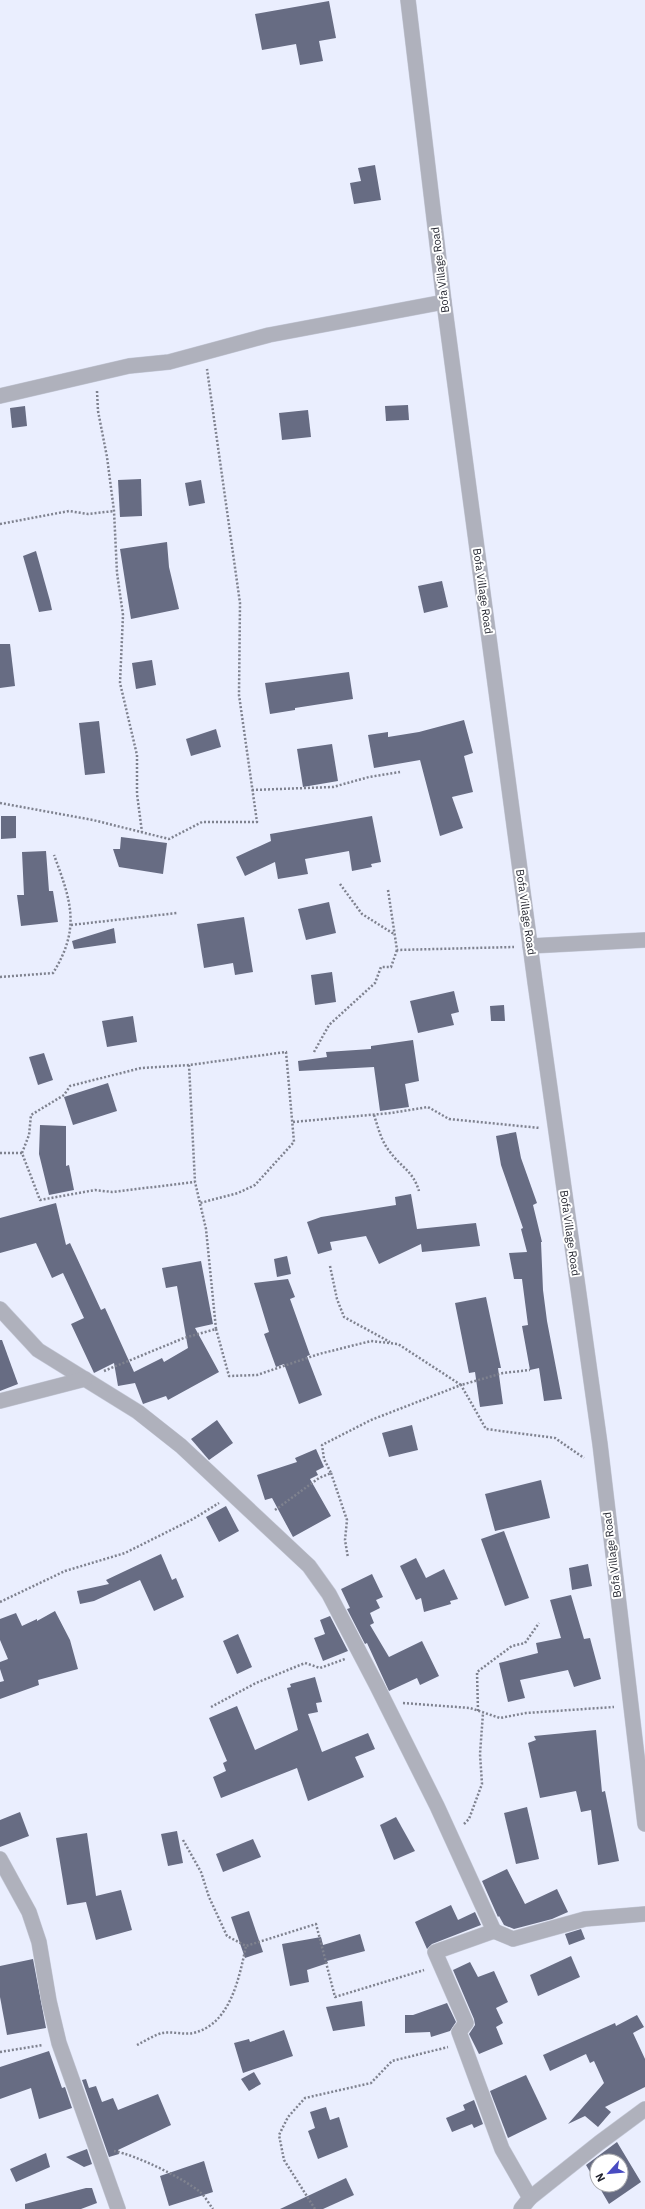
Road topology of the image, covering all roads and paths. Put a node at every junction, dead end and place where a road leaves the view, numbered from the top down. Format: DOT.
graph roads {
  1 [pos="408,0"];
  2 [pos="444,302"];
  3 [pos="205,354"];
  4 [pos="96,373"];
  5 [pos="0,396"];
  6 [pos="114,511"];
  7 [pos="0,524"];
  8 [pos="400,772"];
  9 [pos="252,790"];
  10 [pos="0,803"];
  11 [pos="142,832"];
  12 [pos="54,854"];
  13 [pos="340,884"];
  14 [pos="388,890"];
  15 [pos="176,913"];
  16 [pos="71,925"];
  17 [pos="395,934"];
  18 [pos="645,940"];
  19 [pos="530,946"];
  20 [pos="397,950"];
  21 [pos="0,977"];
  22 [pos="314,1052"];
  23 [pos="190,1065"];
  24 [pos="374,1115"];
  25 [pos="293,1122"];
  26 [pos="556,1130"];
  27 [pos="0,1153"];
  28 [pos="22,1153"];
  29 [pos="195,1182"];
  30 [pos="419,1190"];
  31 [pos="200,1203"];
  32 [pos="330,1266"];
  33 [pos="0,1309"];
  34 [pos="216,1329"];
  35 [pos="392,1343"];
  36 [pos="530,1370"];
  37 [pos="85,1380"];
  38 [pos="461,1385"];
  39 [pos="0,1401"];
  40 [pos="602,1470"];
  41 [pos="331,1473"];
  42 [pos="233,1494"];
  43 [pos="259,1521"];
  44 [pos="348,1558"];
  45 [pos="0,1602"];
  46 [pos="539,1623"];
  47 [pos="360,1653"];
  48 [pos="385,1702"];
  49 [pos="630,1706"];
  50 [pos="211,1707"];
  51 [pos="478,1711"];
  52 [pos="483,1712"];
  53 [pos="645,1824"];
  54 [pos="452,1838"];
  55 [pos="183,1840"];
  56 [pos="0,1858"];
  57 [pos="645,1914"];
  58 [pos="494,1931"];
  59 [pos="246,1946"];
  60 [pos="442,1966"];
  61 [pos="59,2043"];
  62 [pos="463,2044"];
  63 [pos="137,2045"];
  64 [pos="0,2052"];
  65 [pos="645,2109"];
  66 [pos="96,2147"];
  67 [pos="525,2204"];
  68 [pos="118,2209"];
  69 [pos="214,2209"];
  70 [pos="315,2209"];
  1 -- 2 [label="street, Bofa Village Road"];
  2 -- 3 [label="street"];
  2 -- 19 [label="street, Bofa Village Road"];
  3 -- 4 [label="street"];
  3 -- 9 [label="path"];
  4 -- 5 [label="street"];
  4 -- 6 [label="path"];
  6 -- 7 [label="path"];
  6 -- 11 [label="path"];
  8 -- 9 [label="path"];
  9 -- 11 [label="path"];
  10 -- 11 [label="path"];
  12 -- 16 [label="path"];
  13 -- 17 [label="path"];
  14 -- 17 [label="path"];
  15 -- 16 [label="path"];
  16 -- 21 [label="path"];
  17 -- 20 [label="path"];
  18 -- 19 [label="street"];
  19 -- 20 [label="path"];
  19 -- 26 [label="street, Bofa Village Road"];
  20 -- 22 [label="path"];
  23 -- 25 [label="path"];
  23 -- 28 [label="path"];
  23 -- 29 [label="path"];
  24 -- 25 [label="path"];
  24 -- 26 [label="path"];
  24 -- 30 [label="path"];
  25 -- 31 [label="path"];
  26 -- 40 [label="street, Bofa Village Road"];
  27 -- 28 [label="path"];
  28 -- 29 [label="path"];
  29 -- 31 [label="path"];
  31 -- 34 [label="path"];
  32 -- 35 [label="path"];
  33 -- 37 [label="street"];
  34 -- 35 [label="path"];
  34 -- 37 [label="path"];
  35 -- 38 [label="path"];
  36 -- 38 [label="path"];
  37 -- 39 [label="street"];
  37 -- 42 [label="street"];
  38 -- 40 [label="path"];
  38 -- 41 [label="path"];
  40 -- 49 [label="street, Bofa Village Road"];
  41 -- 43 [label="path"];
  41 -- 44 [label="path"];
  42 -- 43 [label="street"];
  42 -- 45 [label="path"];
  43 -- 47 [label="street"];
  46 -- 51 [label="path"];
  47 -- 48 [label="street"];
  47 -- 50 [label="path"];
  48 -- 51 [label="path"];
  48 -- 54 [label="street"];
  49 -- 52 [label="path"];
  49 -- 53 [label="street, Bofa Village Road"];
  51 -- 52 [label="path"];
  52 -- 54 [label="path"];
  54 -- 58 [label="street"];
  55 -- 59 [label="path"];
  56 -- 61 [label="street"];
  57 -- 58 [label="street"];
  58 -- 60 [label="street"];
  59 -- 60 [label="path"];
  59 -- 63 [label="path"];
  60 -- 62 [label="street"];
  61 -- 64 [label="path"];
  61 -- 66 [label="street"];
  62 -- 67 [label="street"];
  62 -- 70 [label="path"];
  65 -- 67 [label="street"];
  66 -- 68 [label="street"];
  66 -- 69 [label="path"];
}
